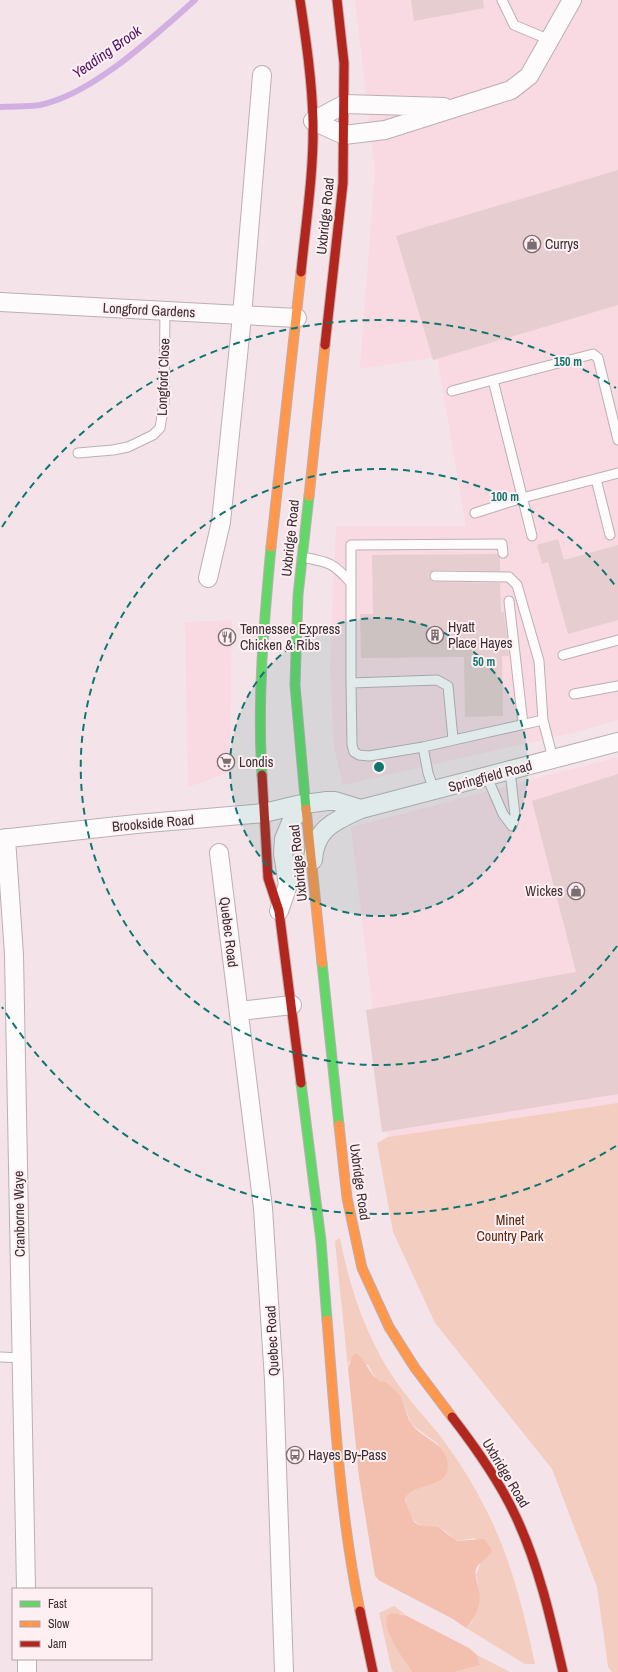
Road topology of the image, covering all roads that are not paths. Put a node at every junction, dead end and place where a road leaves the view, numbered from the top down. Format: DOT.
graph roads {
  1 [pos="300,0"];
  2 [pos="337,0"];
  3 [pos="502,0"];
  4 [pos="572,0"];
  5 [pos="550,40"];
  6 [pos="262,75"];
  7 [pos="345,104"];
  8 [pos="459,107"];
  9 [pos="313,121"];
  10 [pos="344,135"];
  11 [pos="0,302"];
  12 [pos="165,310"];
  13 [pos="242,316"];
  14 [pos="297,318"];
  15 [pos="493,380"];
  16 [pos="452,392"];
  17 [pos="618,440"];
  18 [pos="78,453"];
  19 [pos="618,473"];
  20 [pos="596,479"];
  21 [pos="522,498"];
  22 [pos="475,513"];
  23 [pos="610,535"];
  24 [pos="532,536"];
  25 [pos="503,553"];
  26 [pos="302,557"];
  27 [pos="434,576"];
  28 [pos="208,578"];
  29 [pos="351,582"];
  30 [pos="509,601"];
  31 [pos="618,640"];
  32 [pos="563,655"];
  33 [pos="351,684"];
  34 [pos="618,686"];
  35 [pos="574,694"];
  36 [pos="544,720"];
  37 [pos="523,724"];
  38 [pos="453,739"];
  39 [pos="618,742"];
  40 [pos="423,747"];
  41 [pos="553,759"];
  42 [pos="510,771"];
  43 [pos="487,777"];
  44 [pos="434,790"];
  45 [pos="306,804"];
  46 [pos="361,809"];
  47 [pos="264,814"];
  48 [pos="3,838"];
  49 [pos="219,853"];
  50 [pos="312,871"];
  51 [pos="279,911"];
  52 [pos="292,1005"];
  53 [pos="240,1011"];
  54 [pos="0,1357"];
  55 [pos="23,1358"];
  56 [pos="26,1588"];
  57 [pos="27,1660"];
  58 [pos="27,1672"];
  59 [pos="284,1672"];
  60 [pos="373,1672"];
  61 [pos="563,1672"];
  1 -- 9 [label="main road, Uxbridge Road"];
  2 -- 7 [label="main road, Uxbridge Road"];
  3 -- 5 [label="lane"];
  4 -- 5 [label="street"];
  5 -- 8 [label="street"];
  6 -- 13 [label="street"];
  7 -- 8 [label="street"];
  7 -- 9 [label="street"];
  7 -- 10 [label="main road, Uxbridge Road"];
  8 -- 10 [label="street"];
  9 -- 10 [label="street"];
  9 -- 14 [label="main road, Uxbridge Road"];
  10 -- 26 [label="main road, Uxbridge Road"];
  11 -- 12 [label="street, Longford Gardens"];
  12 -- 13 [label="street, Longford Gardens"];
  12 -- 18 [label="lane, Longford Close"];
  13 -- 14 [label="street, Longford Gardens"];
  13 -- 28 [label="street"];
  14 -- 47 [label="main road, Uxbridge Road"];
  15 -- 16 [label="lane"];
  15 -- 17 [label="lane"];
  15 -- 21 [label="lane"];
  19 -- 20 [label="lane"];
  20 -- 21 [label="lane"];
  20 -- 23 [label="lane"];
  21 -- 22 [label="lane"];
  21 -- 24 [label="lane"];
  25 -- 29 [label="lane"];
  26 -- 29 [label="lane"];
  26 -- 45 [label="main road, Uxbridge Road"];
  27 -- 36 [label="lane"];
  29 -- 33 [label="lane"];
  30 -- 37 [label="lane"];
  31 -- 32 [label="lane"];
  33 -- 38 [label="lane"];
  33 -- 40 [label="lane"];
  34 -- 35 [label="lane"];
  36 -- 37 [label="lane"];
  36 -- 41 [label="lane"];
  37 -- 38 [label="lane"];
  38 -- 40 [label="lane"];
  39 -- 41 [label="street, Springfield Road"];
  40 -- 44 [label="lane"];
  41 -- 42 [label="street, Springfield Road"];
  42 -- 43 [label="street, Springfield Road"];
  42 -- 43 [label="lane"];
  43 -- 44 [label="street, Springfield Road"];
  44 -- 46 [label="street, Springfield Road"];
  45 -- 46 [label="street"];
  45 -- 47 [label="street, Brookside Road"];
  45 -- 50 [label="main road, Uxbridge Road"];
  45 -- 51 [label="street"];
  46 -- 50 [label="street, Springfield Road"];
  47 -- 48 [label="street, Brookside Road"];
  47 -- 51 [label="main road, Uxbridge Road"];
  48 -- 55 [label="street, Cranborne Waye"];
  49 -- 53 [label="street, Quebec Road"];
  50 -- 61 [label="main road, Uxbridge Road"];
  51 -- 52 [label="main road, Uxbridge Road"];
  52 -- 53 [label="street"];
  52 -- 60 [label="main road, Uxbridge Road"];
  53 -- 59 [label="street, Quebec Road"];
  54 -- 55 [label="lane"];
  55 -- 56 [label="street, Cranborne Waye"];
  57 -- 58 [label="street"];
}
